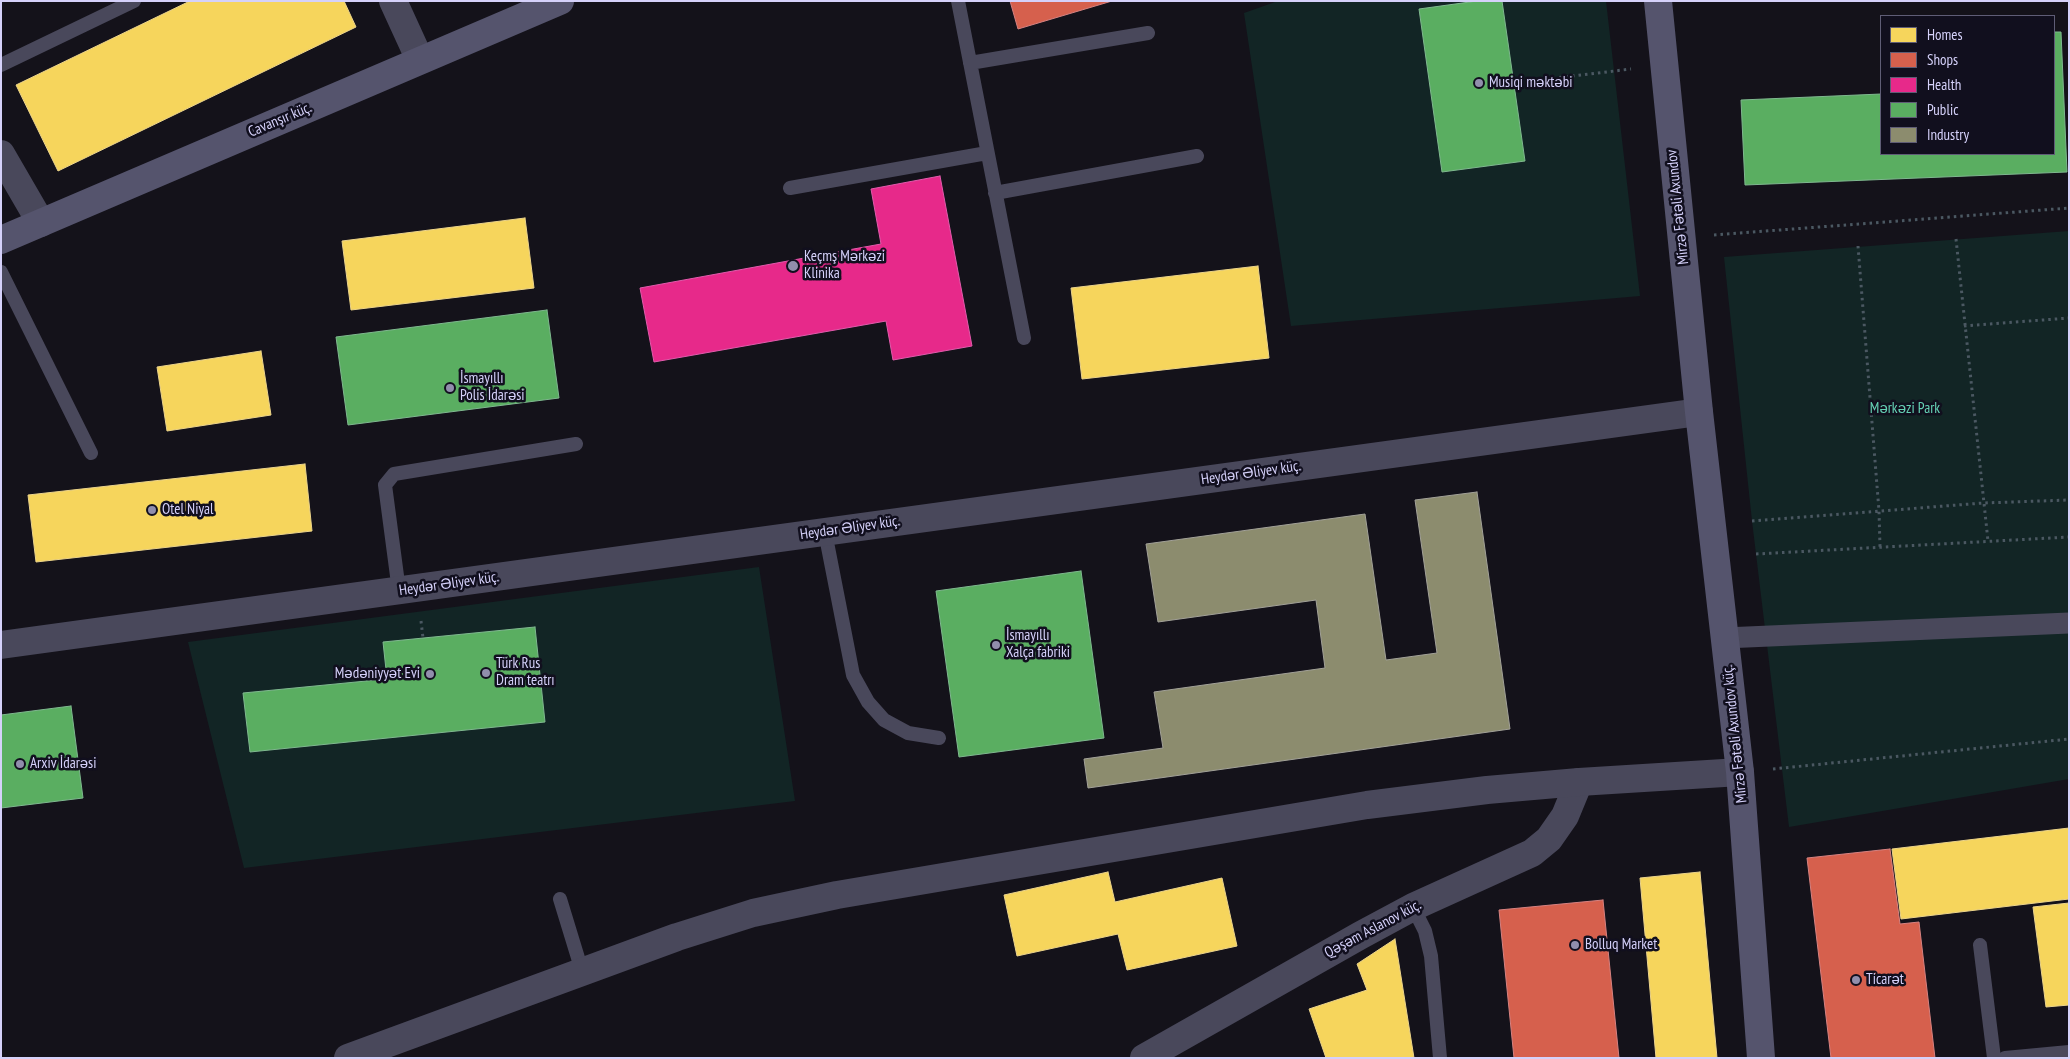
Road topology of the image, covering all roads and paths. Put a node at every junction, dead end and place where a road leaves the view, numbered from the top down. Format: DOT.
graph roads {
  1 [pos="134,1"];
  2 [pos="393,1"];
  3 [pos="560,1"];
  4 [pos="958,1"];
  5 [pos="1658,1"];
  6 [pos="1148,33"];
  7 [pos="420,60"];
  8 [pos="970,63"];
  9 [pos="1,65"];
  10 [pos="1664,65"];
  11 [pos="1514,82"];
  12 [pos="988,153"];
  13 [pos="1,154"];
  14 [pos="1197,156"];
  15 [pos="790,188"];
  16 [pos="995,192"];
  17 [pos="2069,208"];
  18 [pos="41,223"];
  19 [pos="1682,237"];
  20 [pos="1956,239"];
  21 [pos="1,240"];
  22 [pos="1858,246"];
  23 [pos="1,272"];
  24 [pos="2069,318"];
  25 [pos="1964,326"];
  26 [pos="1024,338"];
  27 [pos="1699,412"];
  28 [pos="576,444"];
  29 [pos="91,453"];
  30 [pos="2069,500"];
  31 [pos="1983,503"];
  32 [pos="1879,511"];
  33 [pos="1752,521"];
  34 [pos="825,532"];
  35 [pos="2069,537"];
  36 [pos="1988,541"];
  37 [pos="1880,547"];
  38 [pos="1756,554"];
  39 [pos="399,591"];
  40 [pos="2069,623"];
  41 [pos="1724,638"];
  42 [pos="1,645"];
  43 [pos="939,738"];
  44 [pos="2069,739"];
  45 [pos="1740,772"];
  46 [pos="1579,782"];
  47 [pos="560,899"];
  48 [pos="1413,907"];
  49 [pos="1980,945"];
  50 [pos="582,971"];
  51 [pos="2069,1052"];
  52 [pos="348,1058"];
  53 [pos="1144,1058"];
  54 [pos="1440,1058"];
  55 [pos="1762,1058"];
  56 [pos="1994,1058"];
  57 [pos="2005,1058"];
  1 -- 9 [label="lane"];
  2 -- 7 [label="street"];
  3 -- 7 [label="main road, Cavanşır küç."];
  4 -- 8 [label="lane"];
  5 -- 10 [label="main road, Mirzə Fətəli Axundov"];
  6 -- 8 [label="lane"];
  7 -- 18 [label="main road, Cavanşır küç."];
  8 -- 12 [label="lane"];
  10 -- 11 [label="path"];
  10 -- 19 [label="main road, Mirzə Fətəli Axundov"];
  12 -- 15 [label="lane"];
  12 -- 16 [label="lane"];
  13 -- 18 [label="street"];
  14 -- 16 [label="lane"];
  16 -- 26 [label="lane"];
  17 -- 19 [label="path"];
  18 -- 21 [label="main road, Cavanşır küç."];
  19 -- 27 [label="main road, Mirzə Fətəli Axundov"];
  20 -- 25 [label="path"];
  22 -- 32 [label="path"];
  23 -- 29 [label="lane"];
  24 -- 25 [label="path"];
  25 -- 31 [label="path"];
  27 -- 34 [label="street, Heydər Əliyev küç."];
  27 -- 41 [label="main road, Mirzə Fətəli Axundov küç."];
  28 -- 39 [label="lane"];
  30 -- 31 [label="path"];
  31 -- 32 [label="path"];
  31 -- 36 [label="path"];
  32 -- 33 [label="path"];
  32 -- 37 [label="path"];
  34 -- 39 [label="street, Heydər Əliyev küç."];
  34 -- 43 [label="lane"];
  35 -- 36 [label="path"];
  36 -- 37 [label="path"];
  37 -- 38 [label="path"];
  39 -- 42 [label="street, Heydər Əliyev küç."];
  40 -- 41 [label="street"];
  41 -- 45 [label="main road, Mirzə Fətəli Axundov küç."];
  44 -- 45 [label="path"];
  45 -- 46 [label="street"];
  45 -- 55 [label="main road, Mirzə Fətəli Axundov küç."];
  46 -- 48 [label="street, Qəşəm Aslanov küç."];
  46 -- 50 [label="street"];
  47 -- 50 [label="lane"];
  48 -- 53 [label="street, Qəşəm Aslanov küç."];
  48 -- 54 [label="lane"];
  49 -- 56 [label="lane"];
  50 -- 52 [label="street"];
  51 -- 57 [label="lane"];
}
